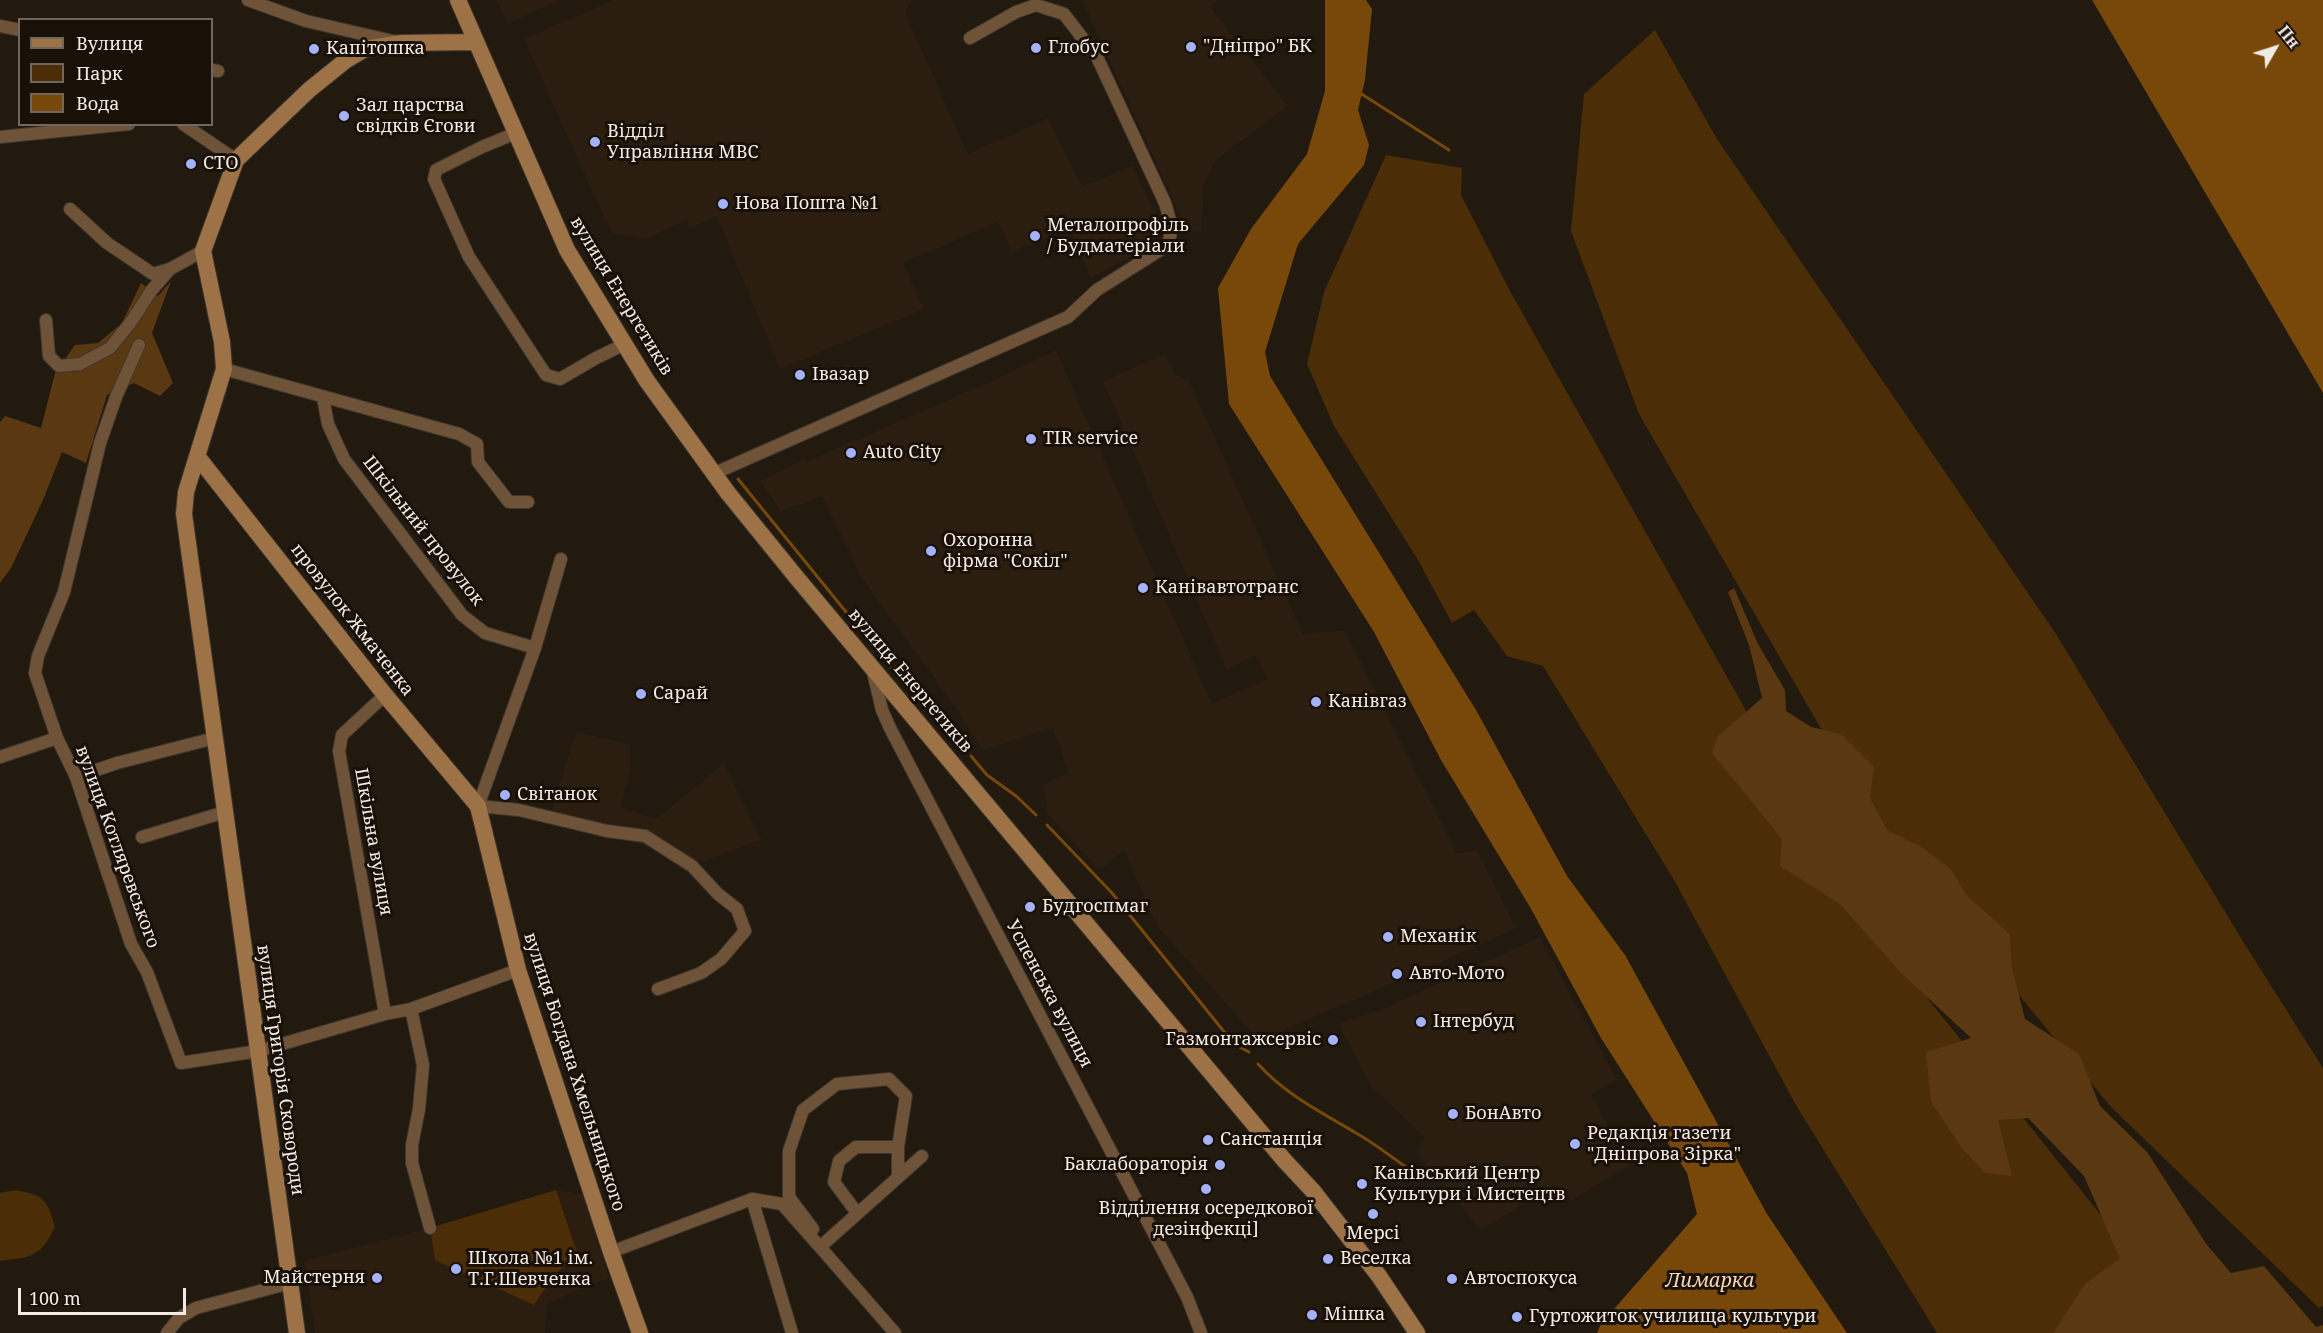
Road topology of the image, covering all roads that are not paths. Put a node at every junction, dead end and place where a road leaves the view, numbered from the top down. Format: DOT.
graph roads {
  1 [pos="248,0"];
  2 [pos="458,0"];
  3 [pos="0,26"];
  4 [pos="18,30"];
  5 [pos="970,38"];
  6 [pos="475,42"];
  7 [pos="401,43"];
  8 [pos="109,126"];
  9 [pos="186,126"];
  10 [pos="516,133"];
  11 [pos="0,137"];
  12 [pos="236,160"];
  13 [pos="70,209"];
  14 [pos="203,251"];
  15 [pos="170,269"];
  16 [pos="46,320"];
  17 [pos="139,345"];
  18 [pos="623,345"];
  19 [pos="224,369"];
  20 [pos="323,398"];
  21 [pos="197,456"];
  22 [pos="715,473"];
  23 [pos="528,502"];
  24 [pos="561,559"];
  25 [pos="535,648"];
  26 [pos="872,668"];
  27 [pos="386,695"];
  28 [pos="57,738"];
  29 [pos="215,738"];
  30 [pos="0,758"];
  31 [pos="76,777"];
  32 [pos="478,806"];
  33 [pos="225,812"];
  34 [pos="142,837"];
  35 [pos="518,970"];
  36 [pos="658,989"];
  37 [pos="411,1009"];
  38 [pos="385,1014"];
  39 [pos="258,1051"];
  40 [pos="898,1147"];
  41 [pos="922,1156"];
  42 [pos="898,1176"];
  43 [pos="752,1198"];
  44 [pos="857,1213"];
  45 [pos="430,1228"];
  46 [pos="813,1229"];
  47 [pos="820,1247"];
  48 [pos="611,1252"];
  49 [pos="290,1283"];
  50 [pos="168,1333"];
  51 [pos="297,1333"];
  52 [pos="640,1333"];
  53 [pos="792,1333"];
  54 [pos="895,1333"];
  55 [pos="1202,1333"];
  56 [pos="1417,1333"];
  1 -- 7 [label="street"];
  2 -- 6 [label="street, вулиця Енергетиків"];
  3 -- 4 [label="street"];
  5 -- 22 [label="street"];
  6 -- 7 [label="street"];
  6 -- 10 [label="street, вулиця Енергетиків"];
  7 -- 12 [label="street"];
  8 -- 11 [label="street"];
  9 -- 12 [label="street"];
  10 -- 18 [label="street, вулиця Енергетиків"];
  10 -- 18 [label="street"];
  12 -- 14 [label="street"];
  13 -- 15 [label="street"];
  14 -- 15 [label="street"];
  14 -- 19 [label="street"];
  15 -- 16 [label="street"];
  17 -- 28 [label="street, вулиця Котляревського"];
  18 -- 22 [label="street, вулиця Енергетиків"];
  19 -- 20 [label="street"];
  19 -- 21 [label="street, вулиця Григорія Сковороди"];
  20 -- 23 [label="street"];
  20 -- 25 [label="street, Шкільний провулок"];
  21 -- 27 [label="street, провулок Жмаченка"];
  21 -- 29 [label="street, вулиця Григорія Сковороди"];
  22 -- 26 [label="street, вулиця Енергетиків"];
  24 -- 25 [label="street"];
  25 -- 32 [label="street"];
  26 -- 55 [label="street, Успенська вулиця"];
  26 -- 56 [label="street, вулиця Енергетиків"];
  27 -- 32 [label="street, провулок Жмаченка"];
  27 -- 38 [label="street, Шкільна вулиця"];
  28 -- 30 [label="street, вулиця Котляревського"];
  28 -- 31 [label="street, вулиця Котляревського"];
  29 -- 31 [label="street"];
  29 -- 33 [label="street, вулиця Григорія Сковороди"];
  31 -- 39 [label="street, вулиця Котляревського"];
  32 -- 35 [label="street, вулиця Богдана Хмельницького"];
  32 -- 36 [label="street"];
  33 -- 34 [label="street"];
  33 -- 39 [label="street, вулиця Григорія Сковороди"];
  35 -- 37 [label="street"];
  35 -- 48 [label="street, вулиця Богдана Хмельницького"];
  37 -- 38 [label="street"];
  37 -- 45 [label="street"];
  38 -- 39 [label="street"];
  39 -- 49 [label="street, вулиця Григорія Сковороди"];
  40 -- 42 [label="street"];
  40 -- 44 [label="street"];
  40 -- 46 [label="street"];
  41 -- 42 [label="street"];
  42 -- 44 [label="street"];
  43 -- 47 [label="street"];
  43 -- 48 [label="street"];
  43 -- 53 [label="street"];
  44 -- 47 [label="street"];
  47 -- 54 [label="street"];
  48 -- 52 [label="street, вулиця Богдана Хмельницького"];
  49 -- 50 [label="street"];
  49 -- 51 [label="street, вулиця Григорія Сковороди"];
}
